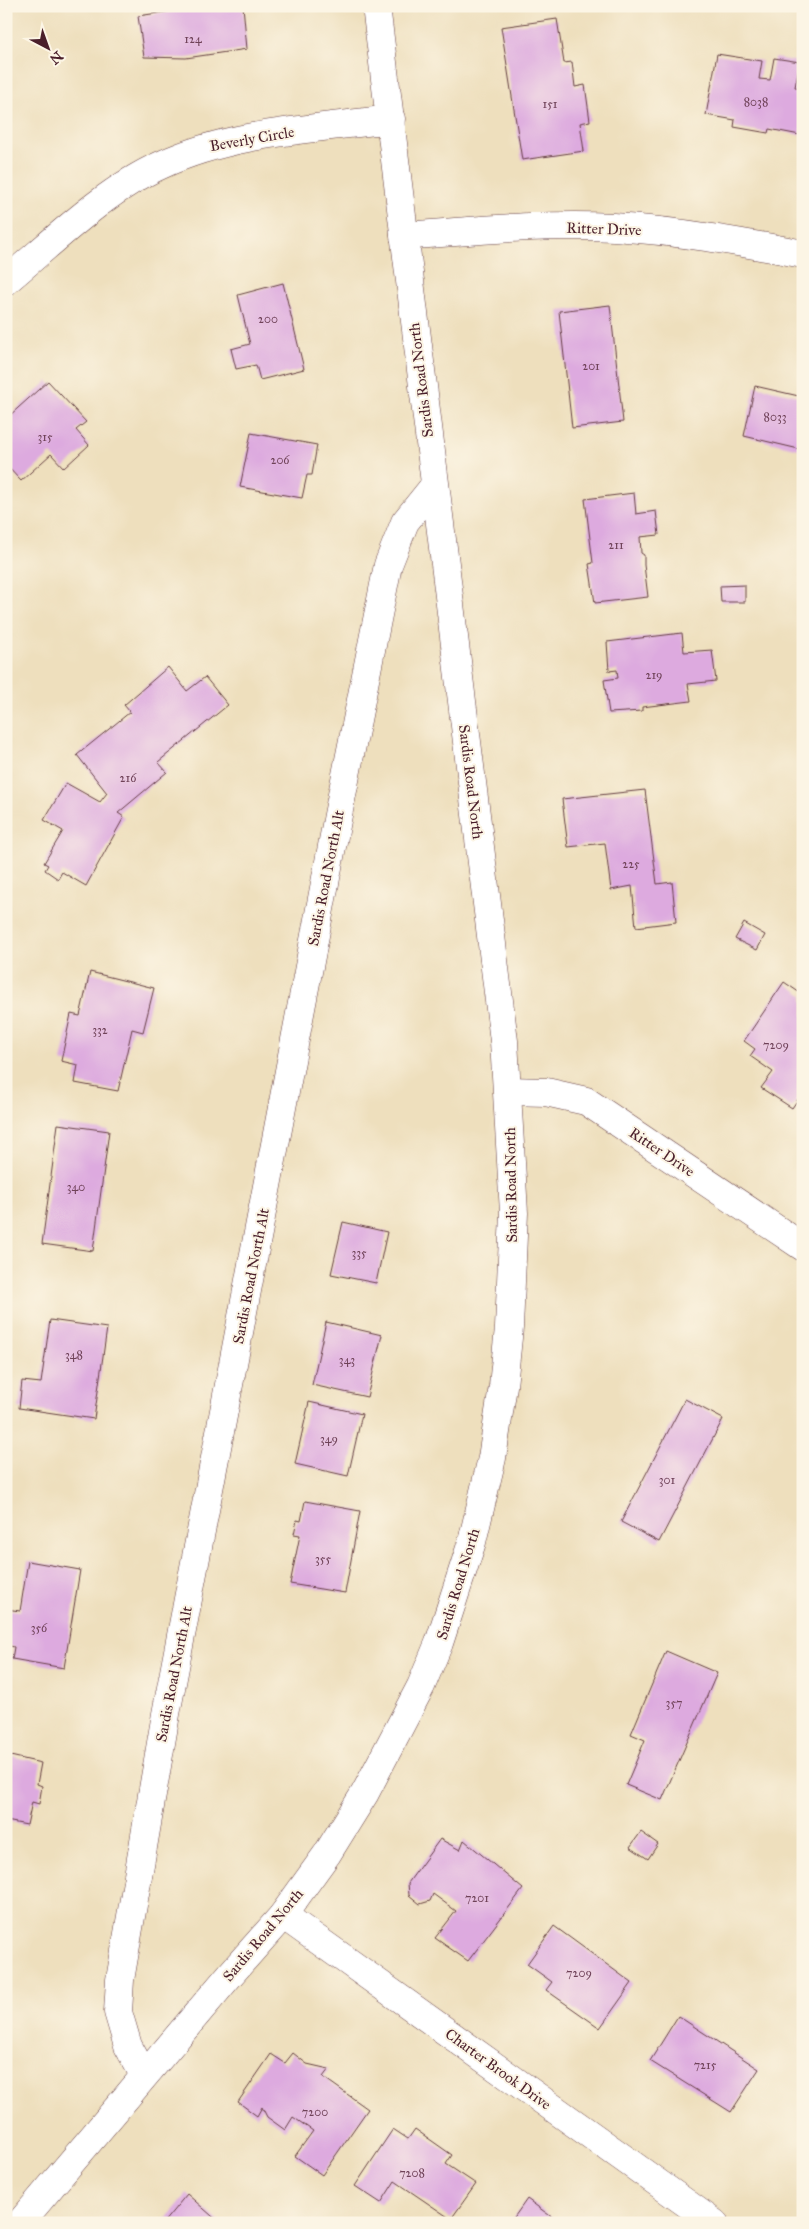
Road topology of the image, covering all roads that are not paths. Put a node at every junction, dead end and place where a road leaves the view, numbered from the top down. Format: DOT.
graph roads {
  1 [pos="376,6"];
  2 [pos="390,119"];
  3 [pos="404,236"];
  4 [pos="803,254"];
  5 [pos="6,282"];
  6 [pos="434,486"];
  7 [pos="508,1091"];
  8 [pos="800,1240"];
  9 [pos="283,1915"];
  10 [pos="144,2075"];
  11 [pos="20,2223"];
  12 [pos="714,2223"];
  1 -- 2 [label="street, Sardis Road North"];
  2 -- 3 [label="street, Sardis Road North"];
  2 -- 5 [label="street, Beverly Circle"];
  3 -- 4 [label="street, Ritter Drive"];
  3 -- 6 [label="street, Sardis Road North"];
  6 -- 7 [label="street, Sardis Road North"];
  6 -- 10 [label="street, Sardis Road North Alt"];
  7 -- 8 [label="street, Ritter Drive"];
  7 -- 9 [label="street, Sardis Road North"];
  9 -- 10 [label="street, Sardis Road North"];
  9 -- 12 [label="street, Charter Brook Drive"];
  10 -- 11 [label="street, Sardis Road North"];
}
